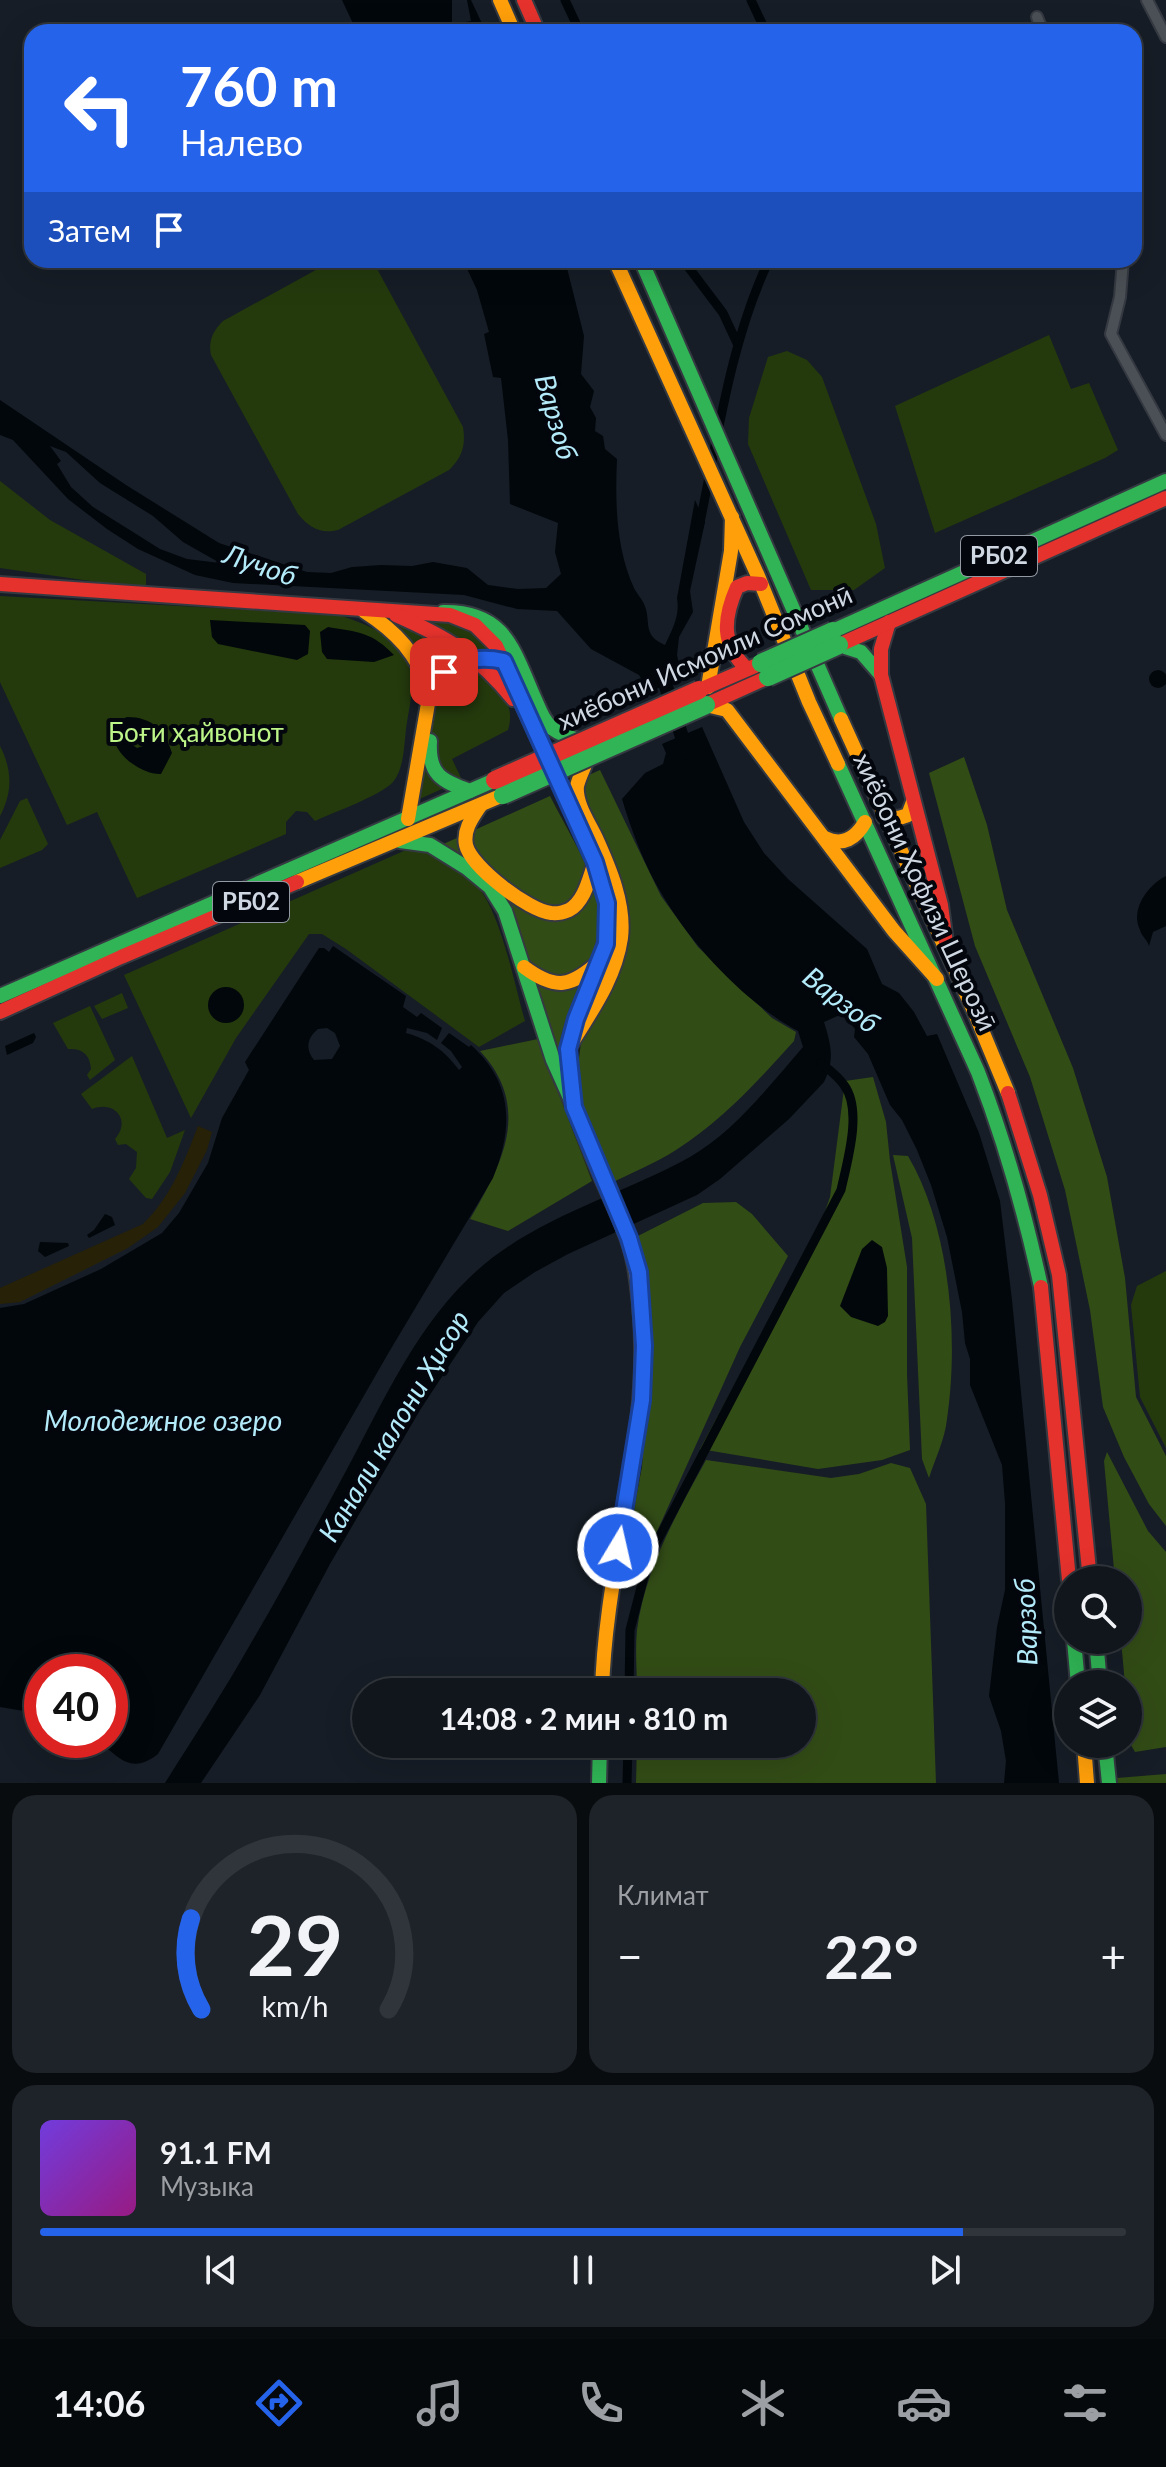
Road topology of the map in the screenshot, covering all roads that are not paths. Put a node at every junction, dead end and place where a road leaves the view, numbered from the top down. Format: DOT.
graph roads {
  1 [pos="500,0"];
  2 [pos="524,0"];
  3 [pos="1147,0"];
  4 [pos="1037,17"];
  5 [pos="510,24"];
  6 [pos="534,24"];
  7 [pos="1040,24"];
  8 [pos="1166,37"];
  9 [pos="619,268"];
  10 [pos="645,268"];
  11 [pos="1122,268"];
  12 [pos="627,286"];
  13 [pos="669,324"];
  14 [pos="648,334"];
  15 [pos="1166,435"];
  16 [pos="1166,481"];
  17 [pos="1166,498"];
  18 [pos="732,517"];
  19 [pos="0,584"];
  20 [pos="761,584"];
  21 [pos="364,611"];
  22 [pos="443,612"];
  23 [pos="392,613"];
  24 [pos="889,622"];
  25 [pos="836,638"];
  26 [pos="491,663"];
  27 [pos="759,670"];
  28 [pos="881,675"];
  29 [pos="430,692"];
  30 [pos="735,692"];
  31 [pos="704,694"];
  32 [pos="727,710"];
  33 [pos="585,749"];
  34 [pos="476,798"];
  35 [pos="913,802"];
  36 [pos="884,817"];
  37 [pos="408,819"];
  38 [pos="865,822"];
  39 [pos="825,838"];
  40 [pos="398,841"];
  41 [pos="595,862"];
  42 [pos="947,951"];
  43 [pos="600,961"];
  44 [pos="524,967"];
  45 [pos="937,979"];
  46 [pos="0,996"];
  47 [pos="974,1011"];
  48 [pos="0,1012"];
  49 [pos="955,1019"];
  50 [pos="568,1049"];
  51 [pos="574,1107"];
  52 [pos="1068,1566"];
  53 [pos="1089,1566"];
  54 [pos="602,1678"];
  55 [pos="600,1758"];
  56 [pos="1085,1758"];
  57 [pos="1106,1758"];
  58 [pos="599,1783"];
  59 [pos="1087,1783"];
  60 [pos="1109,1783"];
  1 -- 5 [label="main road"];
  2 -- 6 [label="main road"];
  3 -- 8 [label="street"];
  4 -- 7 [label="street"];
  9 -- 12 [label="main road, хиёбони Ҳофизи Шерозӣ"];
  10 -- 12 [label="main road"];
  10 -- 13 [label="main road, хиёбони Ҳофизи Шерозӣ"];
  11 -- 15 [label="street"];
  12 -- 14 [label="main road, хиёбони Ҳофизи Шерозӣ"];
  13 -- 14 [label="main road"];
  13 -- 36 [label="main road, хиёбони Ҳофизи Шерозӣ"];
  14 -- 18 [label="main road, хиёбони Ҳофизи Шерозӣ"];
  16 -- 25 [label="main road, хиёбони Исмоили Сомонӣ / РБ02"];
  17 -- 24 [label="main road, хиёбони Исмоили Сомонӣ / РБ02"];
  18 -- 20 [label="main road, хиёбони Ҳофизи Шерозӣ"];
  18 -- 31 [label="main road"];
  19 -- 21 [label="main road"];
  20 -- 27 [label="main road"];
  20 -- 38 [label="main road, хиёбони Ҳофизи Шерозӣ"];
  21 -- 23 [label="main road"];
  21 -- 29 [label="main road"];
  22 -- 23 [label="main road"];
  22 -- 26 [label="main road"];
  22 -- 33 [label="main road"];
  23 -- 26 [label="main road"];
  24 -- 25 [label="main road, хиёбони Исмоили Сомонӣ / РБ02"];
  24 -- 28 [label="main road"];
  25 -- 27 [label="main road, хиёбони Исмоили Сомонӣ / РБ02, bridge"];
  25 -- 28 [label="main road"];
  26 -- 29 [label="main road"];
  26 -- 34 [label="main road"];
  26 -- 41 [label="main road"];
  27 -- 30 [label="main road, хиёбони Исмоили Сомонӣ / РБ02"];
  27 -- 31 [label="main road, хиёбони Исмоили Сомонӣ / РБ02"];
  28 -- 35 [label="main road"];
  29 -- 37 [label="main road"];
  30 -- 31 [label="main road, хиёбони Исмоили Сомонӣ / РБ02"];
  30 -- 32 [label="main road"];
  31 -- 32 [label="main road"];
  31 -- 33 [label="main road, хиёбони Исмоили Сомонӣ / РБ02, bridge"];
  32 -- 39 [label="main road"];
  33 -- 34 [label="main road, хиёбони Исмоили Сомонӣ / РБ02, bridge"];
  33 -- 50 [label="main road"];
  34 -- 37 [label="main road, хиёбони Исмоили Сомонӣ / РБ02"];
  34 -- 40 [label="main road, хиёбони Исмоили Сомонӣ / РБ02"];
  34 -- 41 [label="main road"];
  35 -- 36 [label="main road"];
  35 -- 42 [label="main road"];
  36 -- 42 [label="main road, хиёбони Ҳофизи Шерозӣ"];
  37 -- 46 [label="main road, хиёбони Исмоили Сомонӣ / РБ02"];
  38 -- 39 [label="main road"];
  38 -- 45 [label="main road, хиёбони Ҳофизи Шерозӣ"];
  39 -- 45 [label="main road"];
  40 -- 44 [label="main road"];
  40 -- 48 [label="main road, хиёбони Исмоили Сомонӣ / РБ02"];
  41 -- 43 [label="main road"];
  42 -- 47 [label="main road, хиёбони Ҳофизи Шерозӣ"];
  43 -- 44 [label="main road"];
  43 -- 50 [label="main road"];
  44 -- 51 [label="main road"];
  45 -- 49 [label="main road, хиёбони Ҳофизи Шерозӣ"];
  47 -- 49 [label="main road"];
  47 -- 53 [label="main road, хиёбони Ҳофизи Шерозӣ"];
  49 -- 52 [label="main road, хиёбони Ҳофизи Шерозӣ"];
  50 -- 51 [label="main road"];
  51 -- 54 [label="main road"];
  55 -- 58 [label="main road"];
  56 -- 59 [label="main road"];
  57 -- 60 [label="main road"];
}
